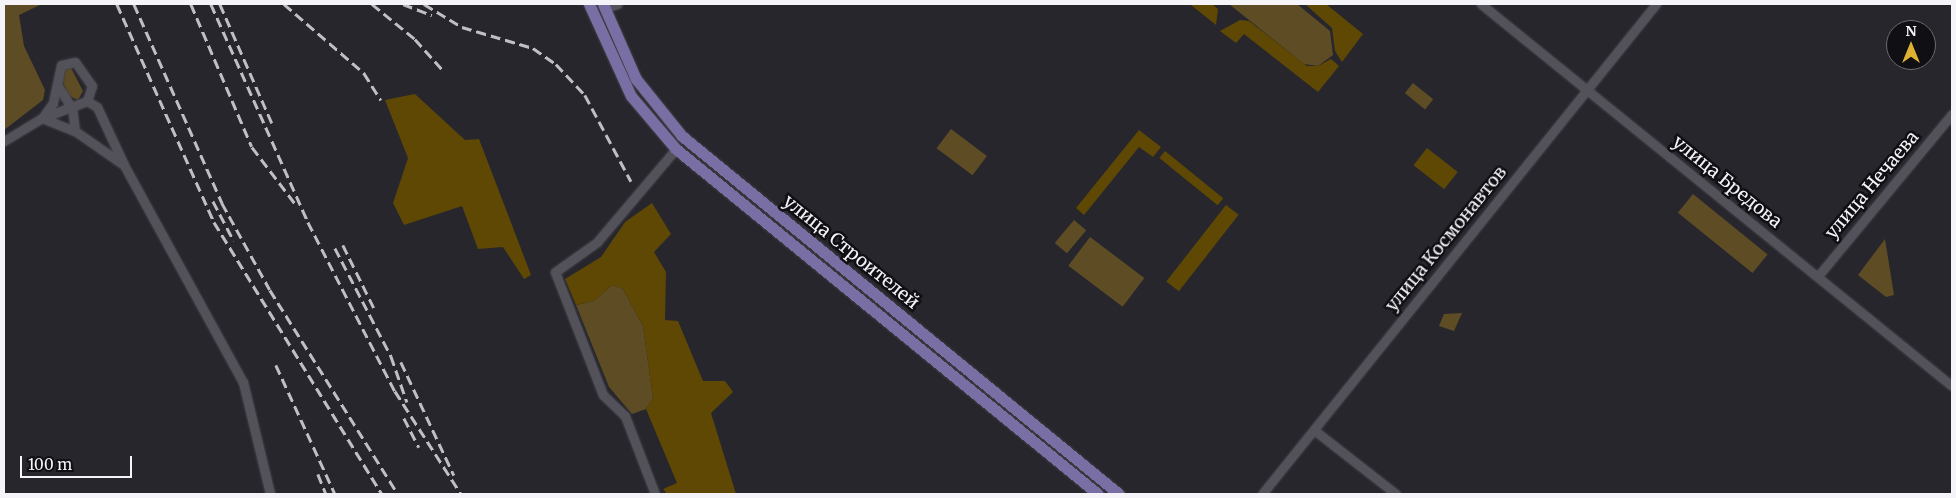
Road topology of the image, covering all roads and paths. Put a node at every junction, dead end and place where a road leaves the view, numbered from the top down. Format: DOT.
graph roads {
  1 [pos="617,4"];
  2 [pos="1481,4"];
  3 [pos="1656,4"];
  4 [pos="604,6"];
  5 [pos="591,8"];
  6 [pos="57,84"];
  7 [pos="1587,90"];
  8 [pos="87,101"];
  9 [pos="72,107"];
  10 [pos="1952,114"];
  11 [pos="42,118"];
  12 [pos="75,131"];
  13 [pos="4,141"];
  14 [pos="676,149"];
  15 [pos="124,165"];
  16 [pos="794,228"];
  17 [pos="785,238"];
  18 [pos="1818,276"];
  19 [pos="954,357"];
  20 [pos="945,367"];
  21 [pos="1952,386"];
  22 [pos="1314,430"];
  23 [pos="270,494"];
  24 [pos="655,494"];
  25 [pos="1098,494"];
  26 [pos="1119,494"];
  27 [pos="1262,494"];
  28 [pos="1396,494"];
  1 -- 4 [label="street"];
  2 -- 7 [label="street, улица Бредова"];
  3 -- 7 [label="street, улица Космонавтов"];
  4 -- 5 [label="main road"];
  4 -- 16 [label="main road, улица Строителей"];
  5 -- 14 [label="main road, улица Строителей"];
  6 -- 8 [label="street"];
  6 -- 9 [label="street"];
  6 -- 11 [label="street"];
  7 -- 18 [label="street, улица Бредова"];
  7 -- 22 [label="street, улица Космонавтов"];
  8 -- 9 [label="street"];
  8 -- 15 [label="street"];
  9 -- 11 [label="street"];
  9 -- 12 [label="street"];
  10 -- 18 [label="street, улица Нечаева"];
  11 -- 12 [label="street"];
  11 -- 13 [label="street"];
  12 -- 15 [label="street"];
  14 -- 17 [label="main road, улица Строителей"];
  14 -- 24 [label="street"];
  15 -- 23 [label="street"];
  16 -- 17 [label="main road"];
  16 -- 19 [label="main road, улица Строителей"];
  17 -- 20 [label="main road, улица Строителей"];
  18 -- 21 [label="street, улица Бредова"];
  19 -- 20 [label="main road"];
  19 -- 26 [label="main road, улица Строителей"];
  20 -- 25 [label="main road, улица Строителей"];
  22 -- 27 [label="street, улица Космонавтов"];
  22 -- 28 [label="street"];
}
